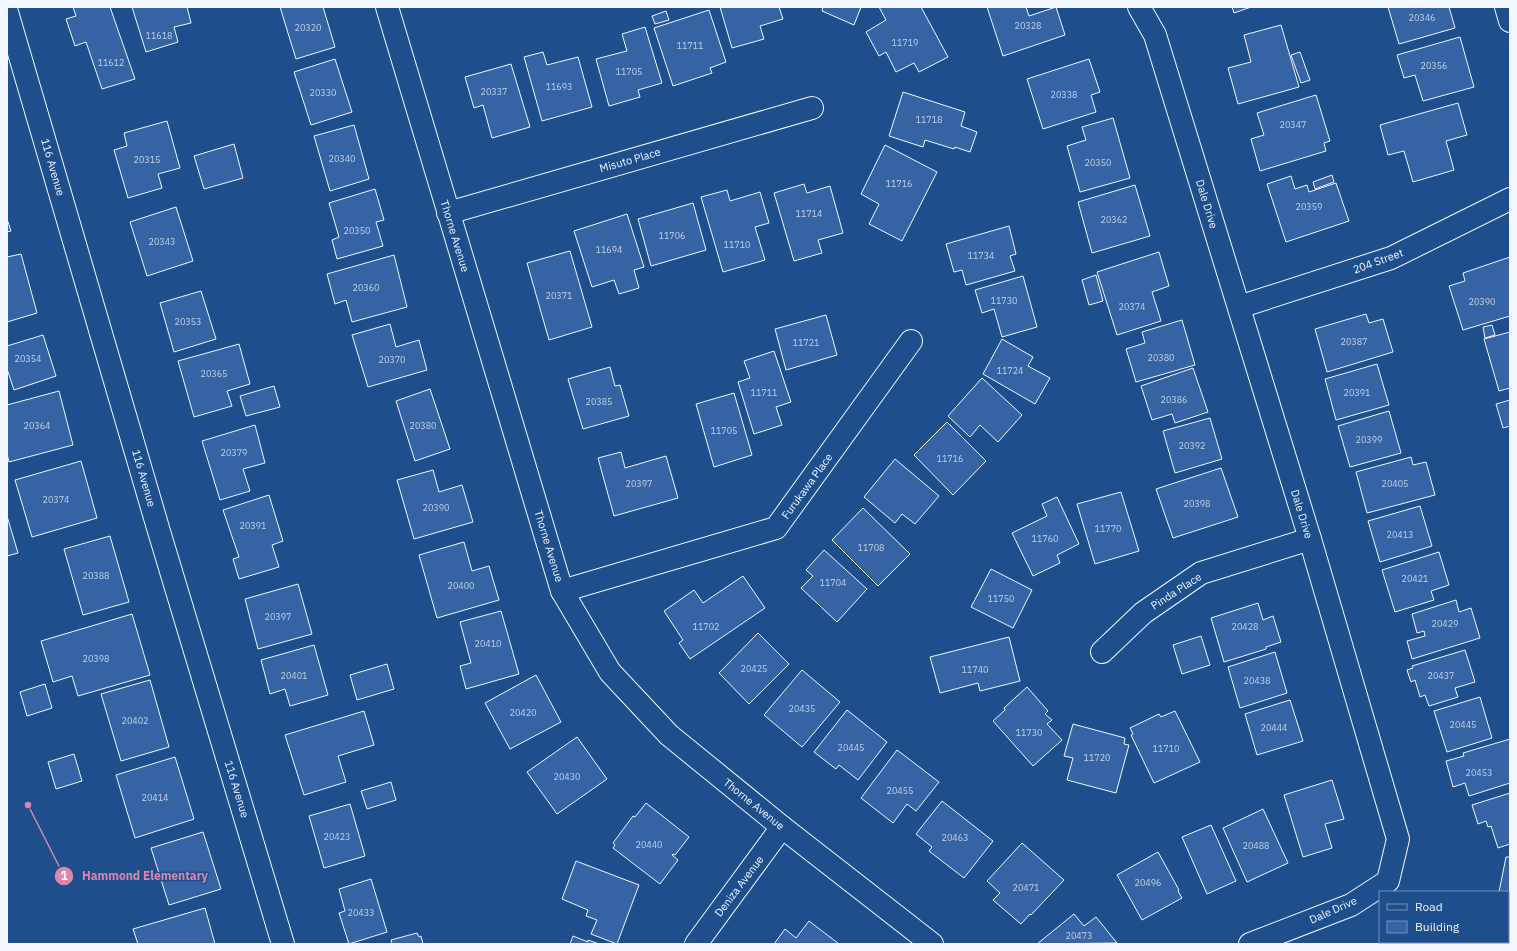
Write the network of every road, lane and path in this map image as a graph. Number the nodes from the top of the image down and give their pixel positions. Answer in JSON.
{"nodes":[{"id":1,"x":387,"y":7,"type":"edge"},
{"id":2,"x":1139,"y":7,"type":"edge"},
{"id":3,"x":1506,"y":7,"type":"edge"},
{"id":4,"x":7,"y":12,"type":"edge"},
{"id":5,"x":1510,"y":21,"type":"edge"},
{"id":6,"x":812,"y":108,"type":"dead end"},
{"id":7,"x":1510,"y":199,"type":"edge"},
{"id":8,"x":448,"y":213,"type":"junction"},
{"id":9,"x":1239,"y":307,"type":"junction"},
{"id":10,"x":911,"y":341,"type":"dead end"},
{"id":11,"x":1310,"y":539,"type":"junction"},
{"id":12,"x":562,"y":591,"type":"junction"},
{"id":13,"x":1102,"y":652,"type":"dead end"},
{"id":14,"x":782,"y":827,"type":"junction"},
{"id":15,"x":283,"y":944,"type":"edge"},
{"id":16,"x":696,"y":944,"type":"edge"},
{"id":17,"x":932,"y":944,"type":"edge"},
{"id":18,"x":1250,"y":944,"type":"edge"}],
"edges":[{"from":1,"to":8,"type":"street","name":"Thorne Avenue"},
{"from":2,"to":9,"type":"street","name":"Dale Drive"},
{"from":3,"to":5,"type":"street"},
{"from":4,"to":15,"type":"street","name":"116 Avenue"},
{"from":6,"to":8,"type":"street","name":"Misuto Place"},
{"from":7,"to":9,"type":"street","name":"204 Street"},
{"from":8,"to":12,"type":"street","name":"Thorne Avenue"},
{"from":9,"to":11,"type":"street","name":"Dale Drive"},
{"from":10,"to":12,"type":"street","name":"Furukawa Place"},
{"from":11,"to":13,"type":"street","name":"Pinda Place"},
{"from":11,"to":18,"type":"street","name":"Dale Drive"},
{"from":12,"to":14,"type":"street","name":"Thorne Avenue"},
{"from":14,"to":16,"type":"street","name":"Deniza Avenue"},
{"from":14,"to":17,"type":"street","name":"Thorne Avenue"}]}
